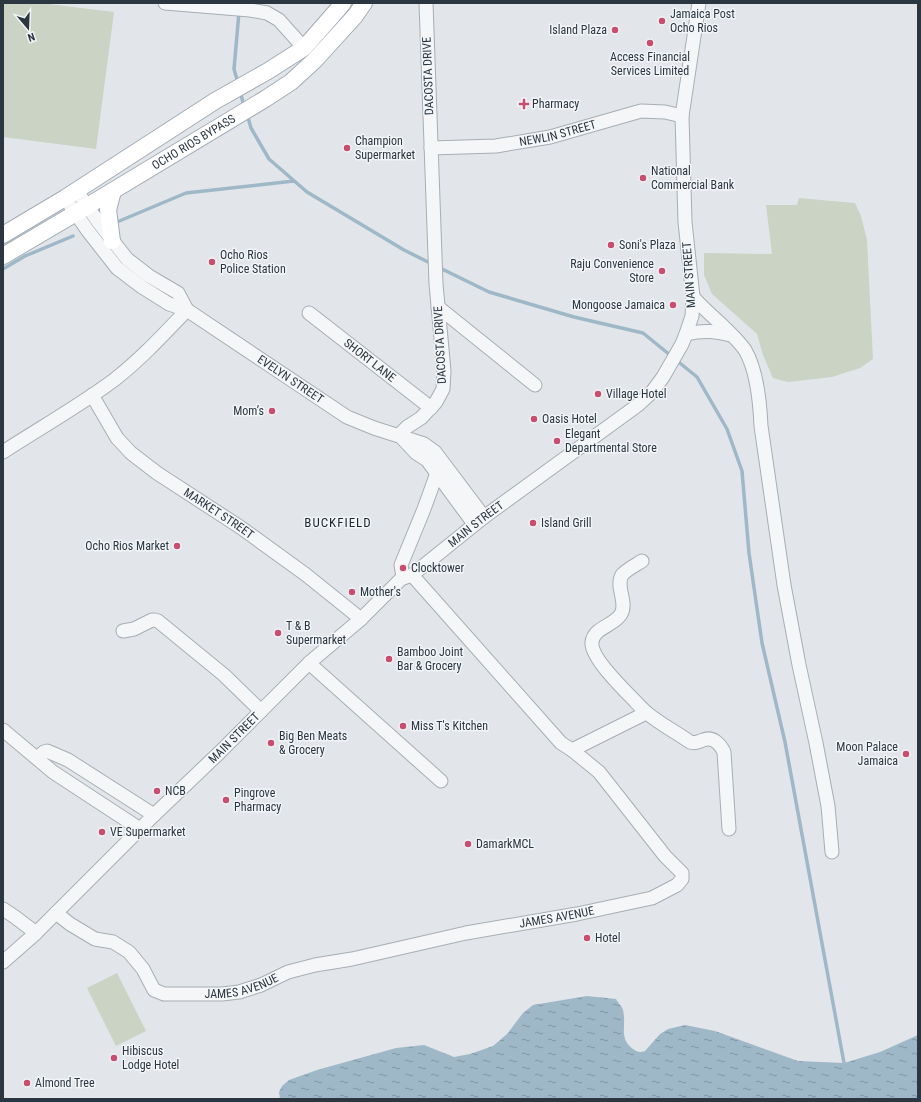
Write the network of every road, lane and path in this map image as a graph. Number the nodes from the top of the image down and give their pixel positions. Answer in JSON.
{"nodes":[{"id":1,"x":165,"y":3,"type":"edge"},
{"id":2,"x":343,"y":3,"type":"edge"},
{"id":3,"x":364,"y":3,"type":"edge"},
{"id":4,"x":426,"y":3,"type":"edge"},
{"id":5,"x":698,"y":3,"type":"edge"},
{"id":6,"x":178,"y":4,"type":"edge"},
{"id":7,"x":247,"y":7,"type":"edge"},
{"id":8,"x":304,"y":48,"type":"junction"},
{"id":9,"x":682,"y":116,"type":"junction"},
{"id":10,"x":431,"y":148,"type":"junction"},
{"id":11,"x":113,"y":191,"type":"junction"},
{"id":12,"x":71,"y":194,"type":"junction"},
{"id":13,"x":82,"y":210,"type":"junction"},
{"id":14,"x":3,"y":235,"type":"edge"},
{"id":15,"x":112,"y":241,"type":"junction"},
{"id":16,"x":3,"y":256,"type":"edge"},
{"id":17,"x":693,"y":297,"type":"junction"},
{"id":18,"x":438,"y":307,"type":"junction"},
{"id":19,"x":188,"y":310,"type":"junction"},
{"id":20,"x":308,"y":313,"type":"dead end"},
{"id":21,"x":732,"y":335,"type":"junction"},
{"id":22,"x":684,"y":339,"type":"junction"},
{"id":23,"x":535,"y":385,"type":"dead end"},
{"id":24,"x":92,"y":395,"type":"junction"},
{"id":25,"x":431,"y":408,"type":"junction"},
{"id":26,"x":399,"y":435,"type":"junction"},
{"id":27,"x":3,"y":452,"type":"edge"},
{"id":28,"x":437,"y":473,"type":"junction"},
{"id":29,"x":479,"y":521,"type":"junction"},
{"id":30,"x":642,"y":561,"type":"dead end"},
{"id":31,"x":407,"y":576,"type":"junction"},
{"id":32,"x":361,"y":619,"type":"junction"},
{"id":33,"x":123,"y":631,"type":"dead end"},
{"id":34,"x":308,"y":664,"type":"junction"},
{"id":35,"x":261,"y":711,"type":"junction"},
{"id":36,"x":646,"y":713,"type":"junction"},
{"id":37,"x":3,"y":730,"type":"edge"},
{"id":38,"x":572,"y":750,"type":"junction"},
{"id":39,"x":38,"y":758,"type":"junction"},
{"id":40,"x":441,"y":781,"type":"dead end"},
{"id":41,"x":154,"y":815,"type":"junction"},
{"id":42,"x":140,"y":829,"type":"junction"},
{"id":43,"x":729,"y":829,"type":"dead end"},
{"id":44,"x":832,"y":852,"type":"dead end"},
{"id":45,"x":3,"y":909,"type":"edge"},
{"id":46,"x":56,"y":913,"type":"junction"},
{"id":47,"x":36,"y":933,"type":"junction"},
{"id":48,"x":3,"y":962,"type":"edge"}],
"edges":[{"from":1,"to":6,"type":"street"},
{"from":2,"to":8,"type":"main road","name":"OCHO RIOS BYPASS"},
{"from":3,"to":11,"type":"main road","name":"OCHO RIOS BYPASS"},
{"from":4,"to":10,"type":"street","name":"DACOSTA DRIVE"},
{"from":5,"to":9,"type":"street","name":"MAIN STREET"},
{"from":6,"to":7,"type":"street"},
{"from":7,"to":8,"type":"street"},
{"from":8,"to":12,"type":"main road","name":"OCHO RIOS BYPASS"},
{"from":9,"to":10,"type":"street","name":"NEWLIN STREET"},
{"from":9,"to":17,"type":"street","name":"MAIN STREET"},
{"from":10,"to":18,"type":"street","name":"DACOSTA DRIVE"},
{"from":11,"to":13,"type":"main road","name":"OCHO RIOS BYPASS"},
{"from":11,"to":15,"type":"main road"},
{"from":12,"to":13,"type":"street","name":"EVELYN STREET"},
{"from":12,"to":14,"type":"main road","name":"OCHO RIOS BYPASS"},
{"from":13,"to":15,"type":"street","name":"EVELYN STREET"},
{"from":13,"to":16,"type":"main road","name":"OCHO RIOS BYPASS"},
{"from":13,"to":19,"type":"street","name":"EVELYN STREET"},
{"from":15,"to":19,"type":"street","name":"EVELYN STREET"},
{"from":17,"to":21,"type":"street"},
{"from":17,"to":22,"type":"street","name":"MAIN STREET"},
{"from":18,"to":23,"type":"street"},
{"from":18,"to":25,"type":"street","name":"DACOSTA DRIVE"},
{"from":19,"to":24,"type":"street"},
{"from":19,"to":26,"type":"street","name":"EVELYN STREET"},
{"from":20,"to":25,"type":"street","name":"SHORT LANE"},
{"from":21,"to":22,"type":"street"},
{"from":21,"to":44,"type":"street"},
{"from":22,"to":29,"type":"street","name":"MAIN STREET"},
{"from":24,"to":27,"type":"street"},
{"from":24,"to":32,"type":"street","name":"MARKET STREET"},
{"from":25,"to":26,"type":"street","name":"DACOSTA DRIVE"},
{"from":26,"to":28,"type":"street"},
{"from":26,"to":29,"type":"street","name":"EVELYN STREET"},
{"from":28,"to":29,"type":"street"},
{"from":28,"to":31,"type":"street"},
{"from":29,"to":31,"type":"street","name":"MAIN STREET"},
{"from":30,"to":36,"type":"street"},
{"from":31,"to":32,"type":"street","name":"MAIN STREET"},
{"from":31,"to":38,"type":"street","name":"JAMES AVENUE"},
{"from":32,"to":34,"type":"street","name":"MAIN STREET"},
{"from":33,"to":35,"type":"street"},
{"from":34,"to":35,"type":"street","name":"MAIN STREET"},
{"from":34,"to":40,"type":"street"},
{"from":35,"to":41,"type":"street","name":"MAIN STREET"},
{"from":36,"to":38,"type":"street"},
{"from":36,"to":43,"type":"street"},
{"from":37,"to":39,"type":"street"},
{"from":38,"to":46,"type":"street","name":"JAMES AVENUE"},
{"from":39,"to":41,"type":"street"},
{"from":39,"to":42,"type":"street"},
{"from":41,"to":42,"type":"street","name":"MAIN STREET"},
{"from":42,"to":46,"type":"street","name":"MAIN STREET"},
{"from":45,"to":47,"type":"street"},
{"from":46,"to":47,"type":"street","name":"MAIN STREET"},
{"from":47,"to":48,"type":"street","name":"MAIN STREET"}]}
